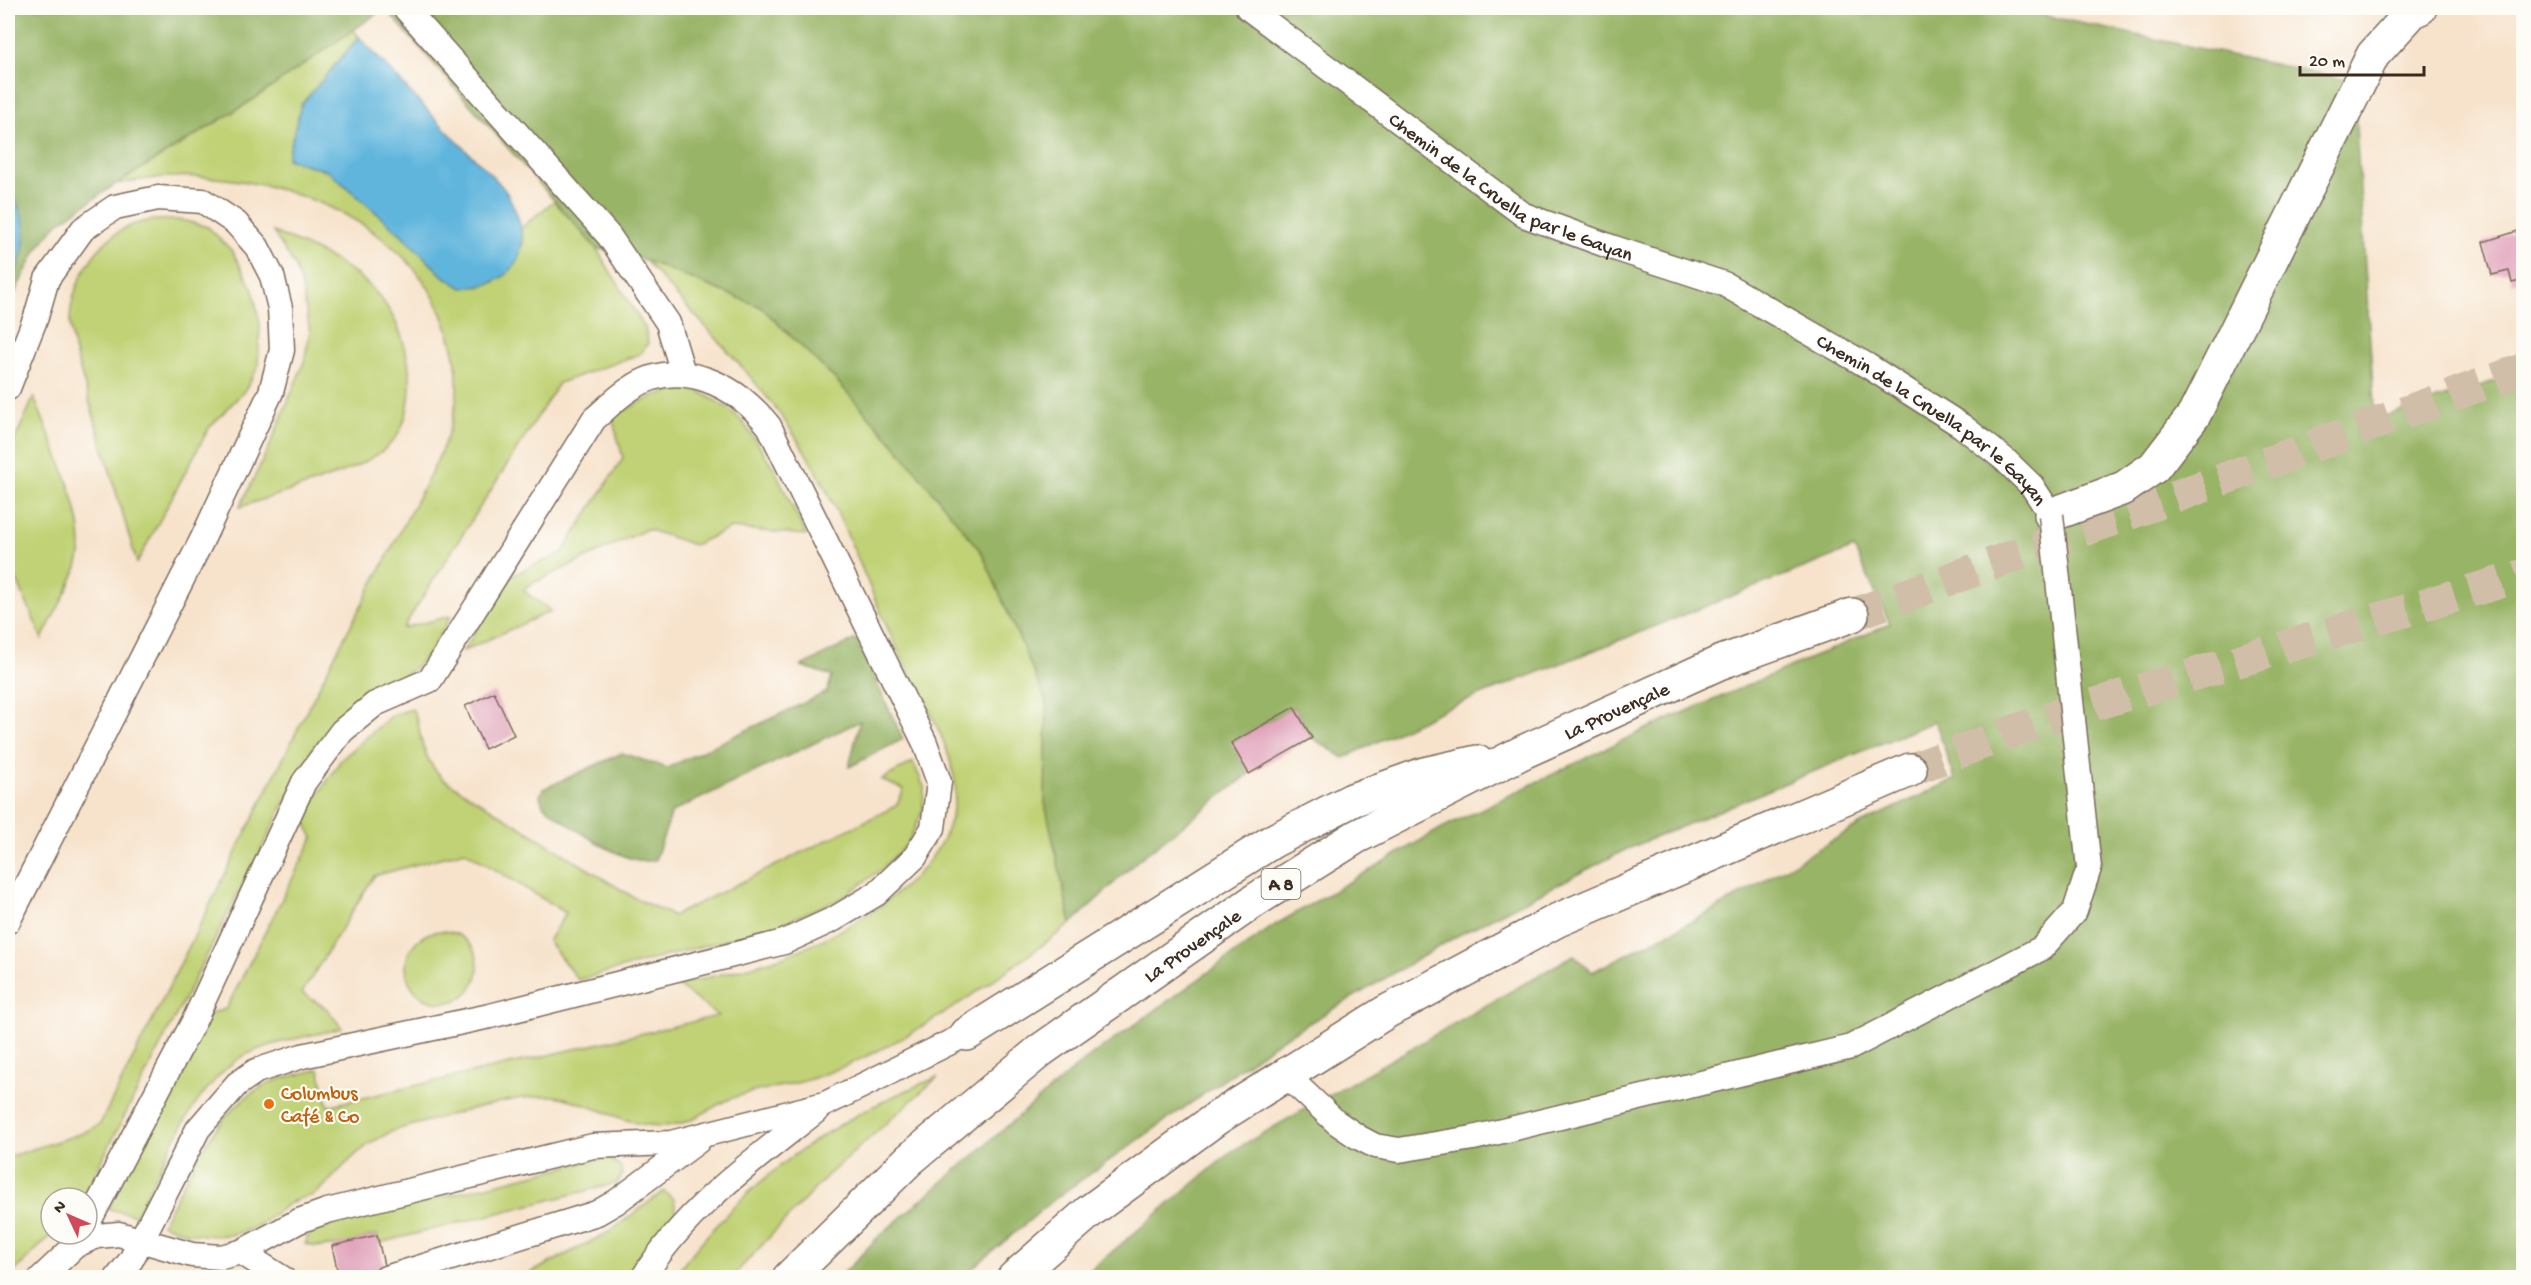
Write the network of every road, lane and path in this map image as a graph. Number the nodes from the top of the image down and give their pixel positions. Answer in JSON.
{"nodes":[{"id":1,"x":405,"y":8,"type":"edge"},
{"id":2,"x":1248,"y":8,"type":"edge"},
{"id":3,"x":2420,"y":8,"type":"edge"},
{"id":4,"x":683,"y":373,"type":"junction"},
{"id":5,"x":8,"y":388,"type":"edge"},
{"id":6,"x":2051,"y":515,"type":"junction"},
{"id":7,"x":1852,"y":615,"type":"tunnel mouth"},
{"id":8,"x":1523,"y":752,"type":"junction"},
{"id":9,"x":1910,"y":770,"type":"tunnel mouth"},
{"id":10,"x":8,"y":921,"type":"edge"},
{"id":11,"x":967,"y":1034,"type":"joint"},
{"id":12,"x":1286,"y":1075,"type":"junction"},
{"id":13,"x":825,"y":1104,"type":"junction"},
{"id":14,"x":705,"y":1136,"type":"junction"},
{"id":15,"x":99,"y":1203,"type":"edge"},
{"id":16,"x":99,"y":1234,"type":"edge"},
{"id":17,"x":142,"y":1239,"type":"junction"},
{"id":18,"x":72,"y":1246,"type":"edge"},
{"id":19,"x":241,"y":1252,"type":"junction"},
{"id":20,"x":41,"y":1278,"type":"edge"},
{"id":21,"x":117,"y":1278,"type":"edge"},
{"id":22,"x":282,"y":1278,"type":"edge"},
{"id":23,"x":386,"y":1278,"type":"edge"},
{"id":24,"x":643,"y":1278,"type":"edge"},
{"id":25,"x":789,"y":1278,"type":"edge"},
{"id":26,"x":1014,"y":1278,"type":"edge"}],
"edges":[{"from":1,"to":4,"type":"lane"},
{"from":2,"to":6,"type":"lane","name":"Chemin de la Cruella par le Gayan"},
{"from":3,"to":6,"type":"main road","name":"Chemin de la Cruella par le Gayan"},
{"from":4,"to":15,"type":"lane"},
{"from":4,"to":17,"type":"lane"},
{"from":5,"to":10,"type":"lane"},
{"from":6,"to":12,"type":"lane","bridge":true},
{"from":7,"to":8,"type":"main road","name":"La Provençale","number":"A 8"},
{"from":8,"to":11,"type":"main road"},
{"from":8,"to":25,"type":"main road","name":"La Provençale","number":"A 8"},
{"from":9,"to":12,"type":"main road"},
{"from":11,"to":13,"type":"lane"},
{"from":12,"to":26,"type":"main road"},
{"from":13,"to":14,"type":"lane"},
{"from":13,"to":24,"type":"lane"},
{"from":14,"to":19,"type":"lane"},
{"from":14,"to":23,"type":"lane"},
{"from":16,"to":17,"type":"lane"},
{"from":17,"to":19,"type":"lane"},
{"from":17,"to":21,"type":"lane"},
{"from":18,"to":20,"type":"lane"},
{"from":19,"to":22,"type":"lane"}]}
